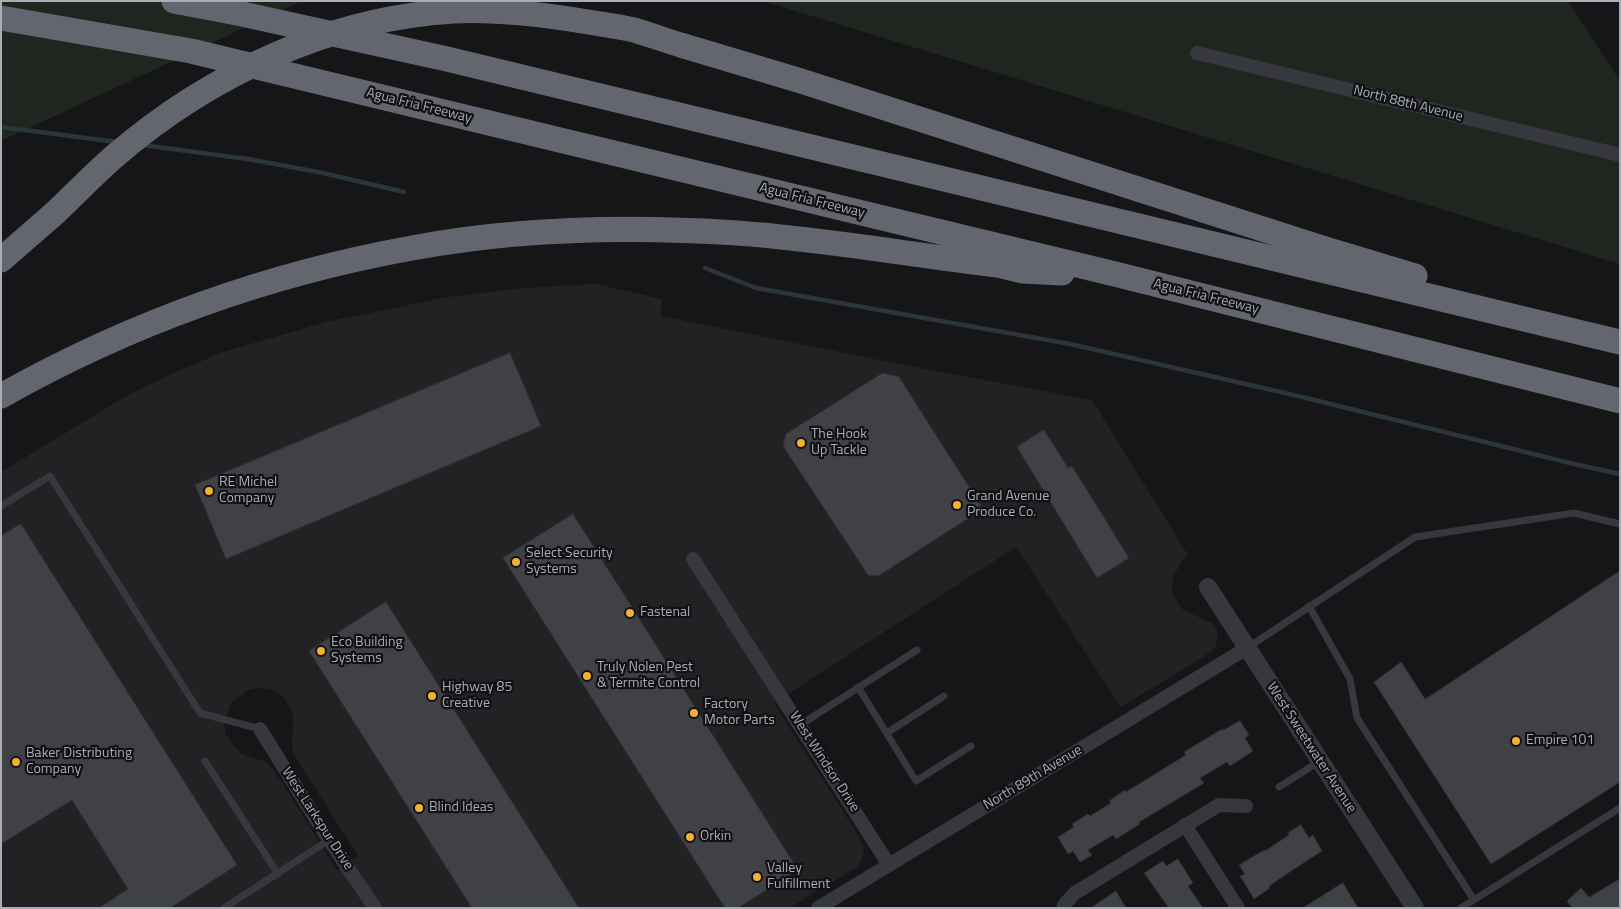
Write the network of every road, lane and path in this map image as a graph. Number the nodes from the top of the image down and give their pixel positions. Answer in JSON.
{"nodes":[{"id":1,"x":174,"y":1,"type":"edge"},
{"id":2,"x":1,"y":18,"type":"edge"},
{"id":3,"x":1196,"y":53,"type":"dead end"},
{"id":4,"x":1620,"y":155,"type":"edge"},
{"id":5,"x":1,"y":260,"type":"edge"},
{"id":6,"x":1119,"y":275,"type":"junction"},
{"id":7,"x":1620,"y":330,"type":"edge"},
{"id":8,"x":1620,"y":342,"type":"edge"},
{"id":9,"x":1,"y":396,"type":"edge"},
{"id":10,"x":1620,"y":401,"type":"edge"},
{"id":11,"x":1,"y":506,"type":"edge"},
{"id":12,"x":1620,"y":524,"type":"edge"},
{"id":13,"x":693,"y":558,"type":"dead end"},
{"id":14,"x":1208,"y":588,"type":"dead end"},
{"id":15,"x":1309,"y":606,"type":"junction"},
{"id":16,"x":1247,"y":648,"type":"junction"},
{"id":17,"x":916,"y":650,"type":"dead end"},
{"id":18,"x":858,"y":687,"type":"junction"},
{"id":19,"x":944,"y":696,"type":"dead end"},
{"id":20,"x":800,"y":725,"type":"junction"},
{"id":21,"x":260,"y":729,"type":"joint"},
{"id":22,"x":887,"y":733,"type":"junction"},
{"id":23,"x":971,"y":746,"type":"dead end"},
{"id":24,"x":205,"y":761,"type":"dead end"},
{"id":25,"x":1320,"y":761,"type":"junction"},
{"id":26,"x":1279,"y":787,"type":"dead end"},
{"id":27,"x":1246,"y":806,"type":"dead end"},
{"id":28,"x":1620,"y":808,"type":"edge"},
{"id":29,"x":1185,"y":826,"type":"junction"},
{"id":30,"x":329,"y":840,"type":"junction"},
{"id":31,"x":889,"y":865,"type":"junction"},
{"id":32,"x":278,"y":874,"type":"junction"},
{"id":33,"x":1474,"y":900,"type":"junction"},
{"id":34,"x":1064,"y":906,"type":"edge"},
{"id":35,"x":224,"y":908,"type":"edge"},
{"id":36,"x":375,"y":908,"type":"edge"},
{"id":37,"x":818,"y":908,"type":"edge"},
{"id":38,"x":1238,"y":908,"type":"edge"},
{"id":39,"x":1415,"y":908,"type":"edge"},
{"id":40,"x":1461,"y":908,"type":"edge"}],
"edges":[{"from":1,"to":8,"type":"highway"},
{"from":2,"to":6,"type":"highway","name":"Agua Fria Freeway"},
{"from":3,"to":4,"type":"street","name":"North 88th Avenue"},
{"from":5,"to":7,"type":"highway","bridge":true},
{"from":6,"to":9,"type":"highway"},
{"from":6,"to":10,"type":"highway","name":"Agua Fria Freeway"},
{"from":11,"to":21,"type":"lane"},
{"from":12,"to":15,"type":"lane"},
{"from":13,"to":20,"type":"street","name":"West Windsor Drive"},
{"from":14,"to":16,"type":"street","name":"West Sweetwater Avenue"},
{"from":15,"to":16,"type":"lane"},
{"from":15,"to":33,"type":"lane"},
{"from":16,"to":25,"type":"street","name":"West Sweetwater Avenue"},
{"from":16,"to":31,"type":"street","name":"North 89th Avenue"},
{"from":17,"to":18,"type":"lane"},
{"from":18,"to":20,"type":"lane"},
{"from":18,"to":22,"type":"lane"},
{"from":19,"to":22,"type":"lane"},
{"from":20,"to":31,"type":"street","name":"West Windsor Drive"},
{"from":21,"to":30,"type":"street","name":"West Larkspur Drive"},
{"from":22,"to":23,"type":"lane"},
{"from":24,"to":32,"type":"lane"},
{"from":25,"to":26,"type":"lane"},
{"from":25,"to":39,"type":"street","name":"West Sweetwater Avenue"},
{"from":27,"to":29,"type":"street"},
{"from":28,"to":33,"type":"lane"},
{"from":29,"to":34,"type":"street"},
{"from":29,"to":38,"type":"street"},
{"from":30,"to":32,"type":"lane"},
{"from":30,"to":36,"type":"street","name":"West Larkspur Drive"},
{"from":31,"to":37,"type":"street","name":"North 89th Avenue"},
{"from":32,"to":35,"type":"lane"},
{"from":33,"to":40,"type":"lane"}]}
